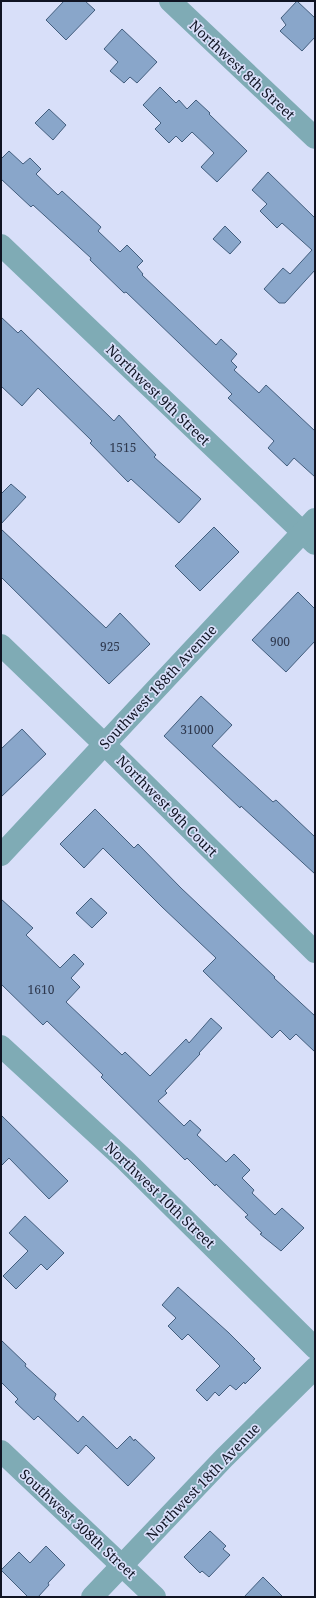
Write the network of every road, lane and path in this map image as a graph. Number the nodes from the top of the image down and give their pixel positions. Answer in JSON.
{"nodes":[{"id":1,"x":170,"y":1,"type":"edge"},
{"id":2,"x":315,"y":138,"type":"edge"},
{"id":3,"x":1,"y":245,"type":"edge"},
{"id":4,"x":311,"y":532,"type":"edge"},
{"id":5,"x":1,"y":645,"type":"edge"},
{"id":6,"x":105,"y":745,"type":"junction"},
{"id":7,"x":1,"y":855,"type":"edge"},
{"id":8,"x":315,"y":952,"type":"edge"},
{"id":9,"x":1,"y":1046,"type":"edge"},
{"id":10,"x":315,"y":1348,"type":"edge"},
{"id":11,"x":315,"y":1368,"type":"edge"},
{"id":12,"x":1,"y":1451,"type":"edge"},
{"id":13,"x":123,"y":1566,"type":"junction"},
{"id":14,"x":92,"y":1597,"type":"edge"},
{"id":15,"x":156,"y":1597,"type":"edge"}],
"edges":[{"from":1,"to":2,"type":"street","name":"Northwest 8th Street"},
{"from":3,"to":4,"type":"street","name":"Northwest 9th Street"},
{"from":4,"to":6,"type":"street","name":"Southwest 188th Avenue"},
{"from":5,"to":6,"type":"street","name":"Northwest 9th Court"},
{"from":6,"to":7,"type":"street","name":"Southwest 188th Avenue"},
{"from":6,"to":8,"type":"street","name":"Northwest 9th Court"},
{"from":9,"to":10,"type":"street","name":"Northwest 10th Street"},
{"from":11,"to":13,"type":"street","name":"Northwest 18th Avenue"},
{"from":12,"to":13,"type":"street","name":"Southwest 308th Street"},
{"from":13,"to":14,"type":"street","name":"Northwest 18th Avenue"},
{"from":13,"to":15,"type":"street","name":"Southwest 308th Street"}]}
